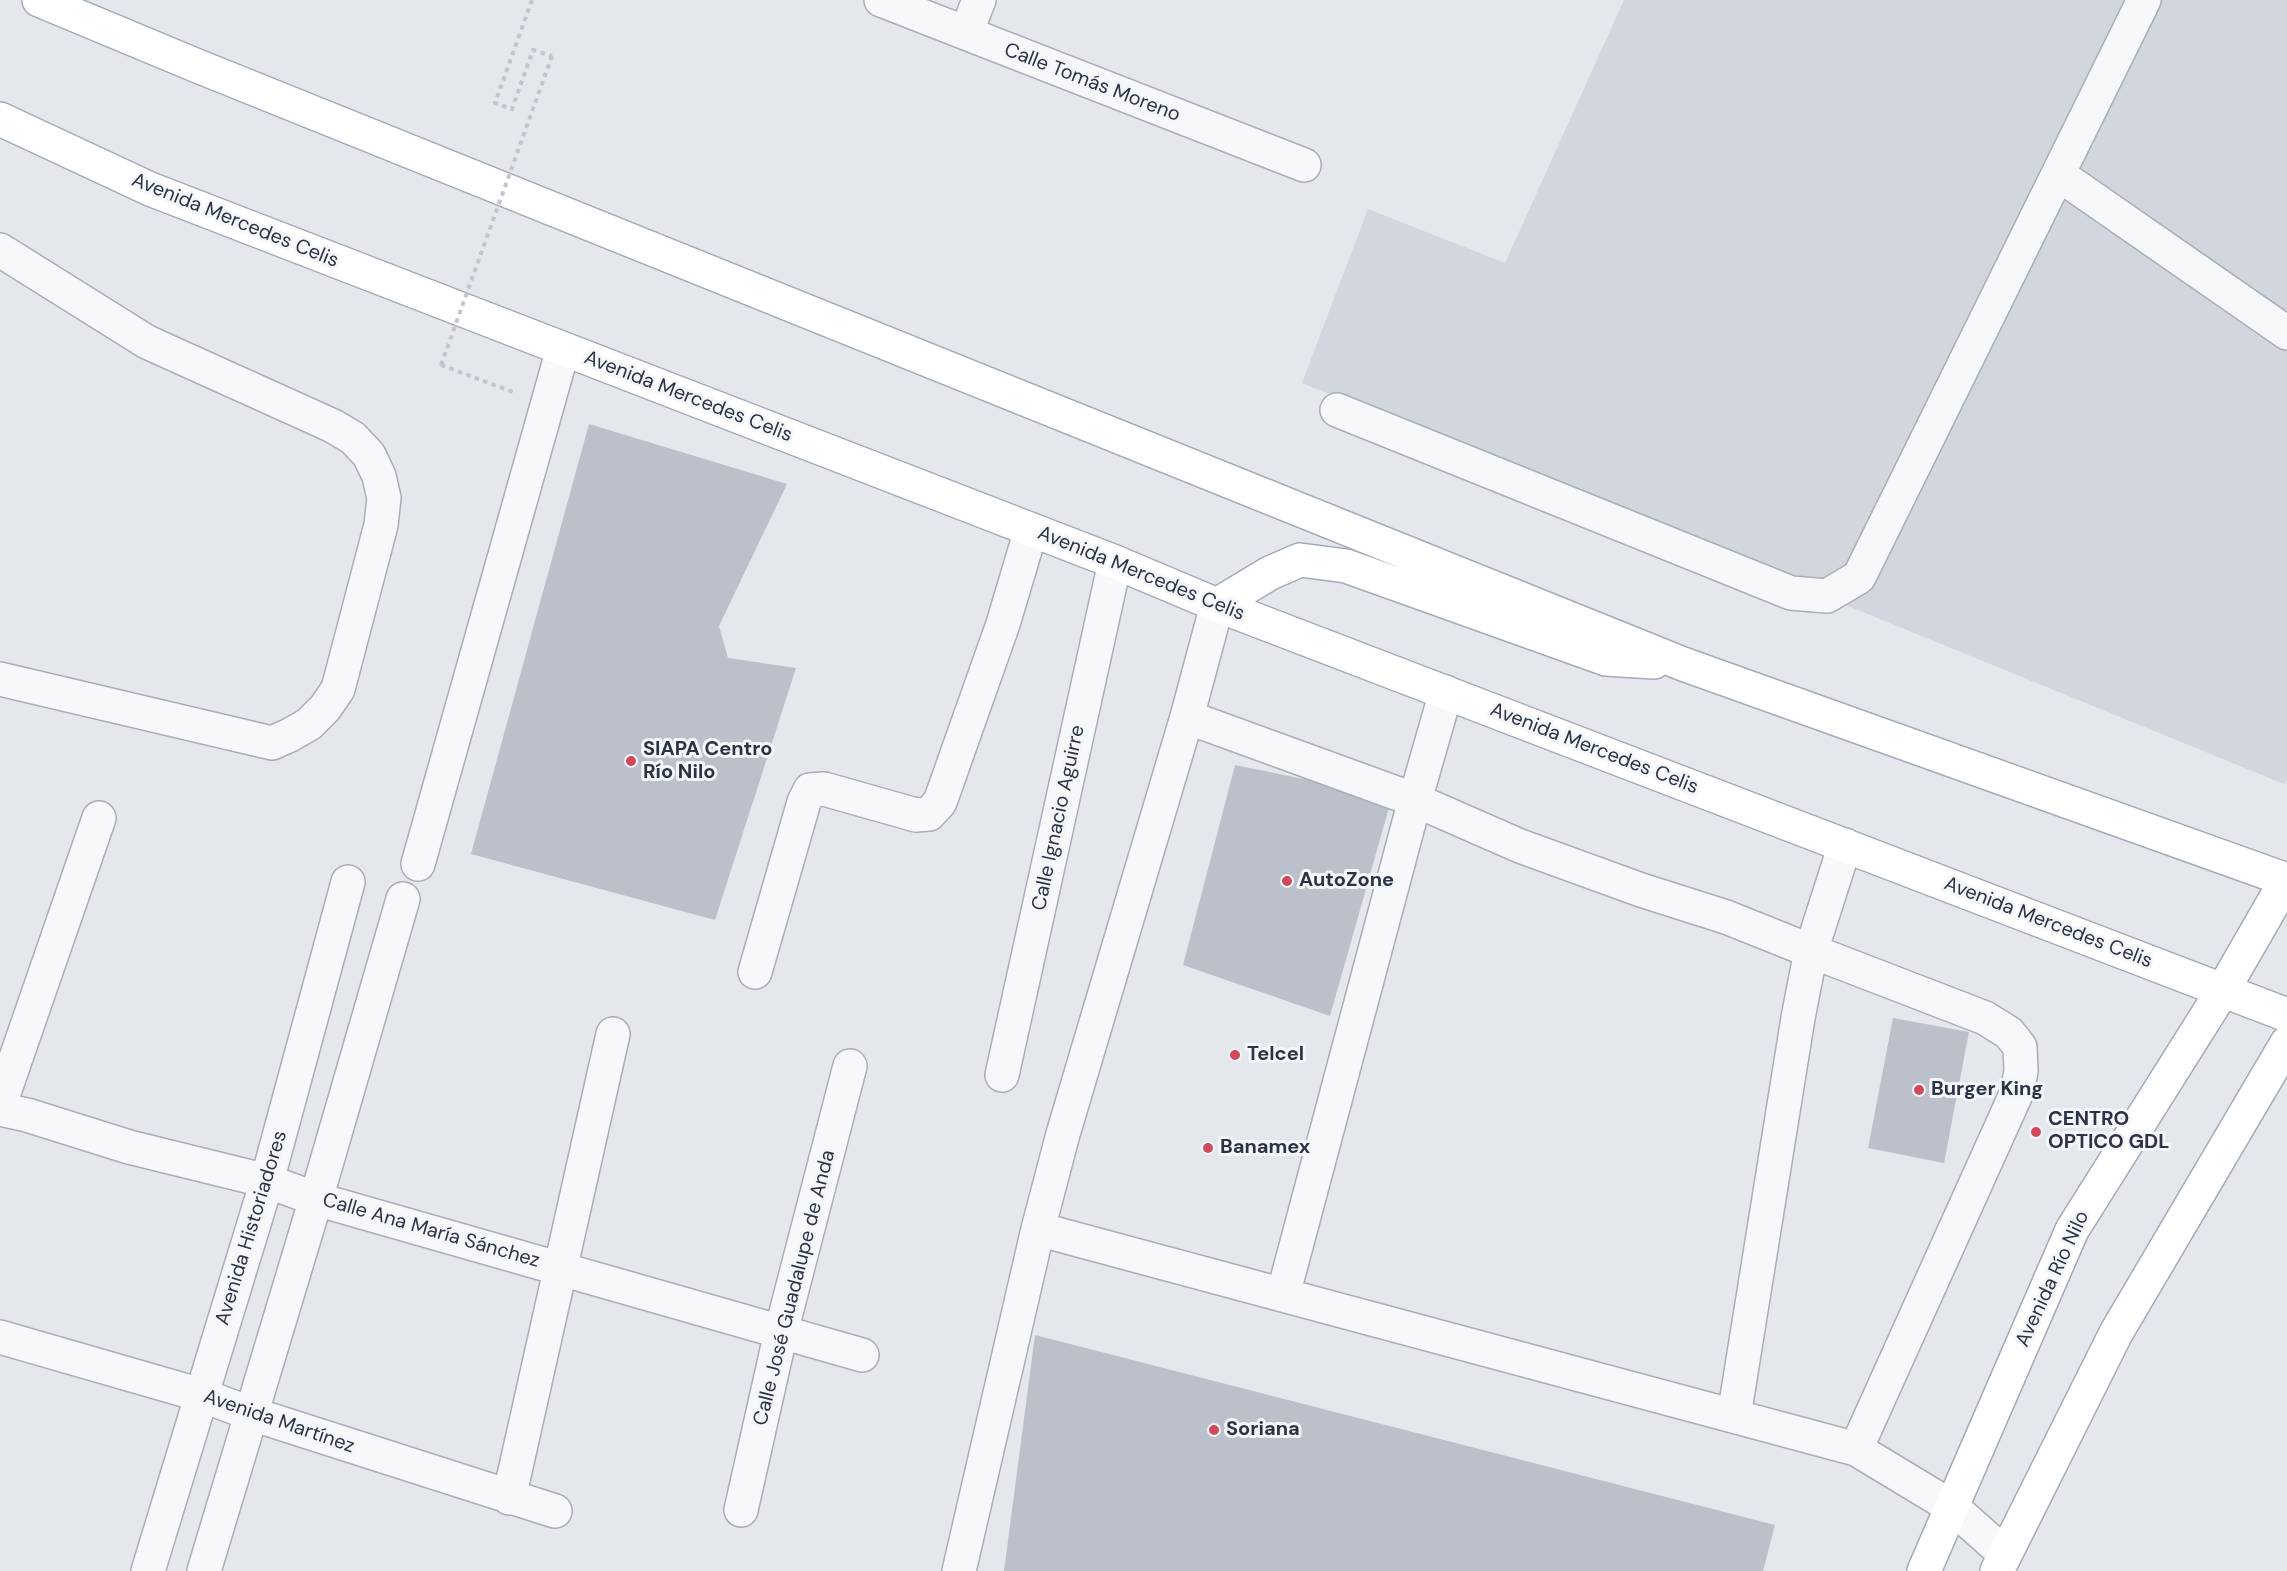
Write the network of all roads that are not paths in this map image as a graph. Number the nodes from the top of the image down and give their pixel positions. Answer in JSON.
{"nodes":[{"id":1,"x":39,"y":0,"type":"edge"},
{"id":2,"x":881,"y":0,"type":"edge"},
{"id":3,"x":979,"y":0,"type":"edge"},
{"id":4,"x":2144,"y":0,"type":"edge"},
{"id":5,"x":966,"y":33,"type":"junction"},
{"id":6,"x":0,"y":119,"type":"edge"},
{"id":7,"x":1304,"y":165,"type":"dead end"},
{"id":8,"x":2058,"y":174,"type":"junction"},
{"id":9,"x":0,"y":250,"type":"edge"},
{"id":10,"x":2287,"y":333,"type":"edge"},
{"id":11,"x":563,"y":349,"type":"junction"},
{"id":12,"x":1337,"y":410,"type":"dead end"},
{"id":13,"x":1031,"y":530,"type":"junction"},
{"id":14,"x":1115,"y":562,"type":"junction"},
{"id":15,"x":1217,"y":605,"type":"junction"},
{"id":16,"x":1683,"y":664,"type":"junction"},
{"id":17,"x":0,"y":679,"type":"edge"},
{"id":18,"x":1446,"y":692,"type":"junction"},
{"id":19,"x":1187,"y":717,"type":"junction"},
{"id":20,"x":1415,"y":800,"type":"junction"},
{"id":21,"x":99,"y":818,"type":"dead end"},
{"id":22,"x":1845,"y":844,"type":"junction"},
{"id":23,"x":418,"y":864,"type":"dead end"},
{"id":24,"x":2287,"y":879,"type":"edge"},
{"id":25,"x":348,"y":882,"type":"dead end"},
{"id":26,"x":403,"y":899,"type":"dead end"},
{"id":27,"x":1811,"y":951,"type":"junction"},
{"id":28,"x":755,"y":972,"type":"dead end"},
{"id":29,"x":2223,"y":990,"type":"junction"},
{"id":30,"x":2287,"y":1015,"type":"edge"},
{"id":31,"x":613,"y":1034,"type":"dead end"},
{"id":32,"x":2287,"y":1043,"type":"edge"},
{"id":33,"x":850,"y":1066,"type":"dead end"},
{"id":34,"x":1002,"y":1075,"type":"dead end"},
{"id":35,"x":0,"y":1106,"type":"edge"},
{"id":36,"x":267,"y":1181,"type":"junction"},
{"id":37,"x":316,"y":1199,"type":"junction"},
{"id":38,"x":1038,"y":1228,"type":"junction"},
{"id":39,"x":561,"y":1268,"type":"junction"},
{"id":40,"x":1283,"y":1295,"type":"junction"},
{"id":41,"x":781,"y":1332,"type":"junction"},
{"id":42,"x":0,"y":1337,"type":"edge"},
{"id":43,"x":862,"y":1355,"type":"dead end"},
{"id":44,"x":201,"y":1395,"type":"junction"},
{"id":45,"x":252,"y":1414,"type":"junction"},
{"id":46,"x":1734,"y":1416,"type":"junction"},
{"id":47,"x":1856,"y":1449,"type":"junction"},
{"id":48,"x":509,"y":1498,"type":"junction"},
{"id":49,"x":1952,"y":1507,"type":"junction"},
{"id":50,"x":741,"y":1510,"type":"dead end"},
{"id":51,"x":555,"y":1511,"type":"dead end"},
{"id":52,"x":2001,"y":1562,"type":"edge"},
{"id":53,"x":148,"y":1571,"type":"edge"},
{"id":54,"x":204,"y":1571,"type":"edge"},
{"id":55,"x":959,"y":1571,"type":"edge"},
{"id":56,"x":1924,"y":1571,"type":"edge"}],
"edges":[{"from":1,"to":16,"type":"main road"},
{"from":2,"to":5,"type":"street","name":"Calle Tomás Moreno"},
{"from":3,"to":5,"type":"street"},
{"from":4,"to":8,"type":"street"},
{"from":5,"to":7,"type":"street","name":"Calle Tomás Moreno"},
{"from":6,"to":11,"type":"main road","name":"Avenida Mercedes Celis"},
{"from":8,"to":10,"type":"street"},
{"from":8,"to":12,"type":"street"},
{"from":9,"to":17,"type":"street"},
{"from":11,"to":13,"type":"main road","name":"Avenida Mercedes Celis"},
{"from":11,"to":23,"type":"street"},
{"from":13,"to":14,"type":"main road","name":"Avenida Mercedes Celis"},
{"from":13,"to":28,"type":"street"},
{"from":14,"to":15,"type":"main road","name":"Avenida Mercedes Celis"},
{"from":14,"to":34,"type":"street","name":"Calle Ignacio Aguirre"},
{"from":15,"to":16,"type":"main road"},
{"from":15,"to":18,"type":"main road","name":"Avenida Mercedes Celis"},
{"from":15,"to":19,"type":"street"},
{"from":16,"to":24,"type":"main road"},
{"from":18,"to":20,"type":"street"},
{"from":18,"to":22,"type":"main road","name":"Avenida Mercedes Celis"},
{"from":19,"to":20,"type":"street"},
{"from":19,"to":38,"type":"street"},
{"from":20,"to":27,"type":"street"},
{"from":20,"to":40,"type":"street"},
{"from":21,"to":35,"type":"street","name":"Calle Ana María Sánchez"},
{"from":22,"to":27,"type":"street"},
{"from":22,"to":29,"type":"main road","name":"Avenida Mercedes Celis"},
{"from":24,"to":29,"type":"main road","name":"Avenida Río Nilo"},
{"from":25,"to":36,"type":"street","name":"Avenida Historiadores"},
{"from":26,"to":37,"type":"street"},
{"from":27,"to":46,"type":"street"},
{"from":27,"to":47,"type":"street"},
{"from":29,"to":30,"type":"main road","name":"Avenida Mercedes Celis"},
{"from":29,"to":49,"type":"main road","name":"Avenida Río Nilo"},
{"from":31,"to":39,"type":"street"},
{"from":32,"to":52,"type":"main road"},
{"from":33,"to":41,"type":"street","name":"Calle José Guadalupe de Anda"},
{"from":35,"to":36,"type":"street","name":"Calle Ana María Sánchez"},
{"from":36,"to":37,"type":"street","name":"Calle Ana María Sánchez"},
{"from":36,"to":44,"type":"street","name":"Avenida Historiadores"},
{"from":37,"to":39,"type":"street","name":"Calle Ana María Sánchez"},
{"from":37,"to":45,"type":"street"},
{"from":38,"to":40,"type":"street"},
{"from":38,"to":55,"type":"street"},
{"from":39,"to":41,"type":"street","name":"Calle Ana María Sánchez"},
{"from":39,"to":48,"type":"street"},
{"from":40,"to":46,"type":"street"},
{"from":41,"to":43,"type":"street","name":"Calle Ana María Sánchez"},
{"from":41,"to":50,"type":"street","name":"Calle José Guadalupe de Anda"},
{"from":42,"to":44,"type":"street","name":"Avenida Martínez"},
{"from":44,"to":45,"type":"street","name":"Avenida Martínez"},
{"from":44,"to":53,"type":"street","name":"Avenida Historiadores"},
{"from":45,"to":48,"type":"street","name":"Avenida Martínez"},
{"from":45,"to":54,"type":"street"},
{"from":46,"to":47,"type":"street"},
{"from":47,"to":49,"type":"street"},
{"from":48,"to":51,"type":"street","name":"Avenida Martínez"},
{"from":49,"to":52,"type":"street"},
{"from":49,"to":56,"type":"main road","name":"Avenida Río Nilo"}]}
